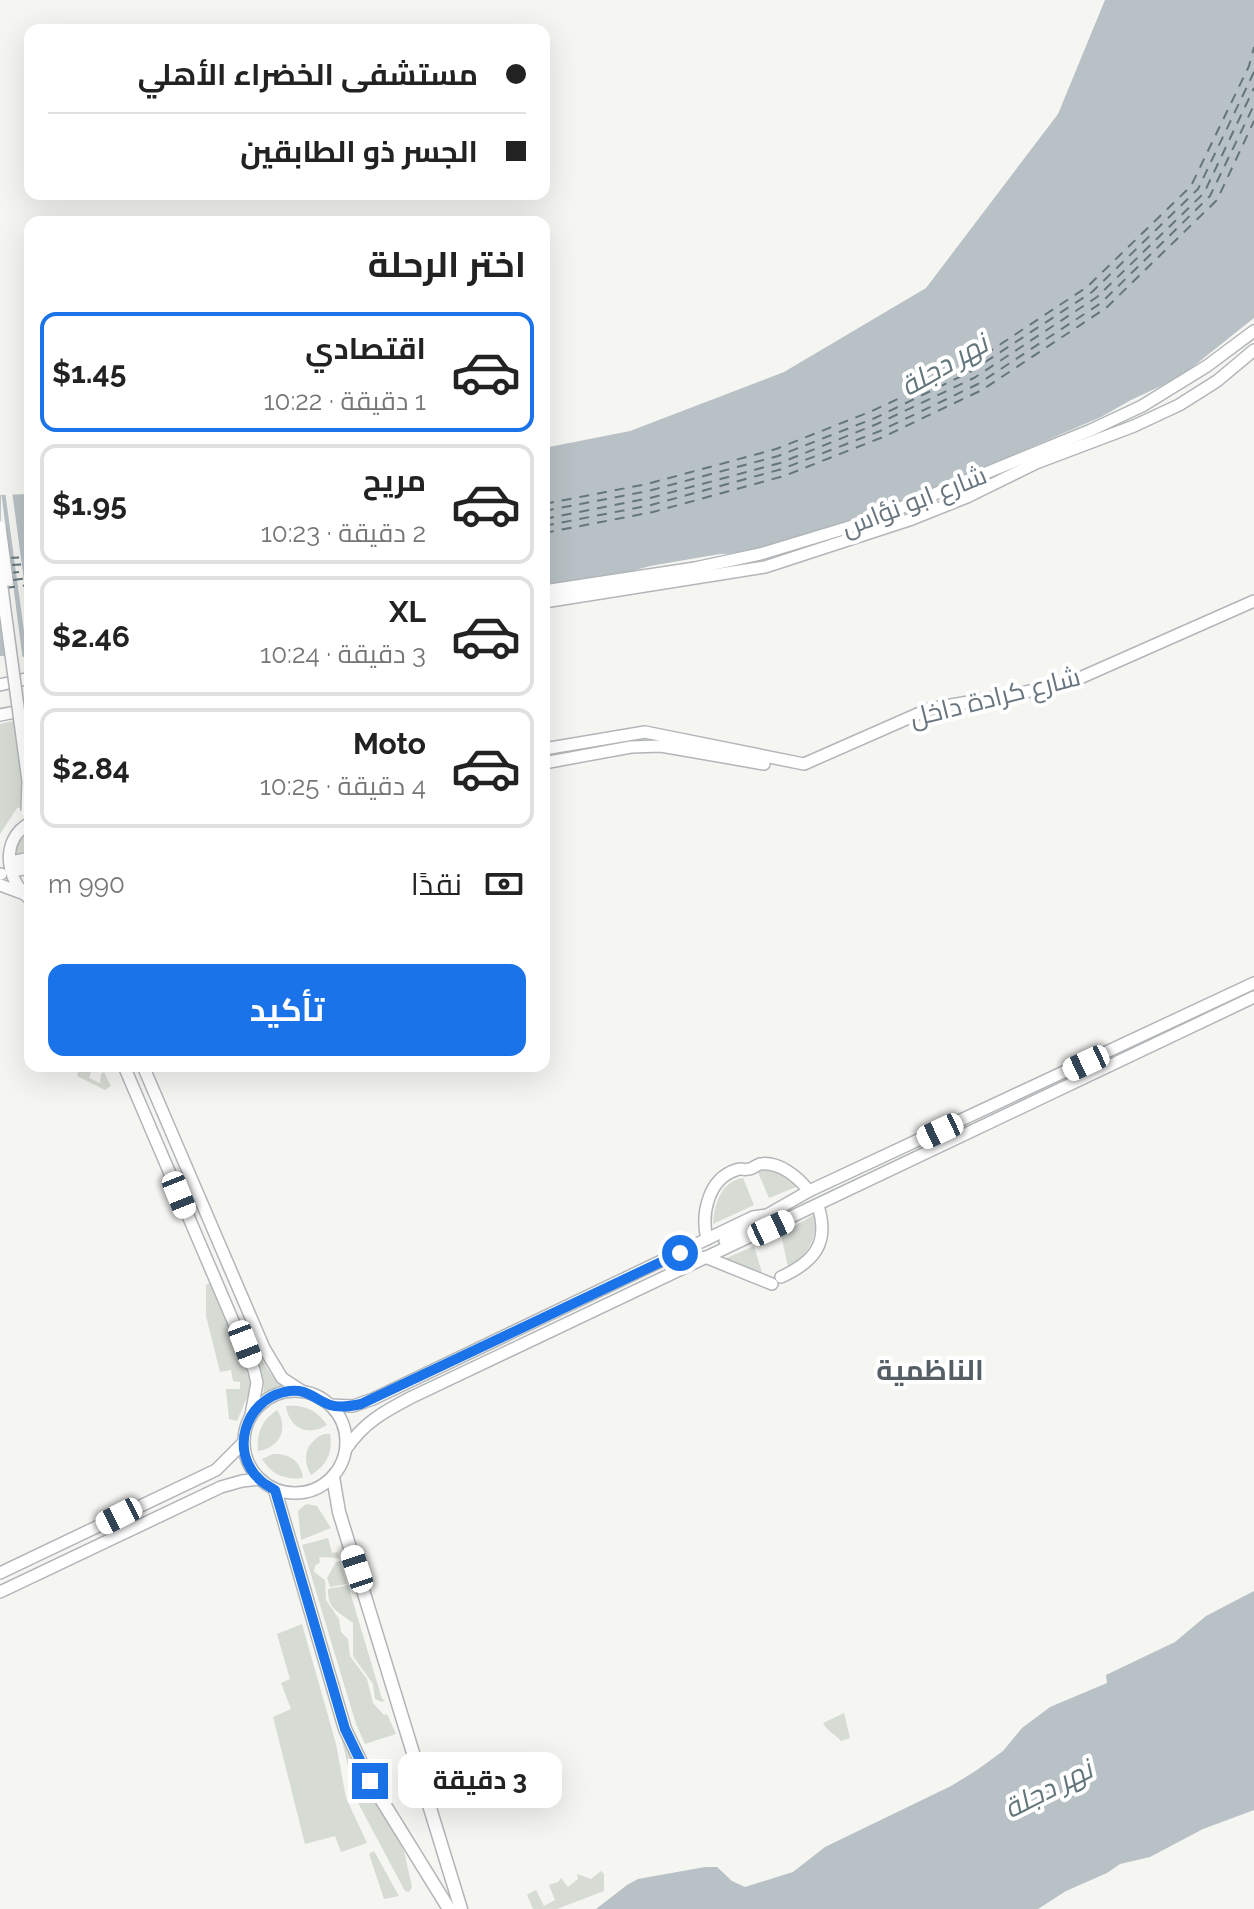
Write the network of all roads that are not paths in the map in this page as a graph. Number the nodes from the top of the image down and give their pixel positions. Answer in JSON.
{"nodes":[{"id":1,"x":1254,"y":331,"type":"edge"},
{"id":2,"x":1254,"y":350,"type":"edge"},
{"id":3,"x":0,"y":527,"type":"edge"},
{"id":4,"x":0,"y":573,"type":"edge"},
{"id":5,"x":550,"y":590,"type":"edge"},
{"id":6,"x":550,"y":601,"type":"edge"},
{"id":7,"x":1254,"y":601,"type":"edge"},
{"id":8,"x":1254,"y":608,"type":"edge"},
{"id":9,"x":24,"y":679,"type":"edge"},
{"id":10,"x":0,"y":685,"type":"edge"},
{"id":11,"x":24,"y":706,"type":"edge"},
{"id":12,"x":24,"y":710,"type":"edge"},
{"id":13,"x":0,"y":715,"type":"edge"},
{"id":14,"x":550,"y":748,"type":"edge"},
{"id":15,"x":24,"y":751,"type":"edge"},
{"id":16,"x":550,"y":762,"type":"edge"},
{"id":17,"x":24,"y":824,"type":"edge"},
{"id":18,"x":14,"y":839,"type":"junction"},
{"id":19,"x":0,"y":852,"type":"edge"},
{"id":20,"x":0,"y":878,"type":"edge"},
{"id":21,"x":24,"y":893,"type":"edge"},
{"id":22,"x":24,"y":895,"type":"edge"},
{"id":23,"x":1254,"y":983,"type":"edge"},
{"id":24,"x":1254,"y":997,"type":"edge"},
{"id":25,"x":127,"y":1072,"type":"edge"},
{"id":26,"x":146,"y":1072,"type":"edge"},
{"id":27,"x":809,"y":1191,"type":"junction"},
{"id":28,"x":818,"y":1206,"type":"junction"},
{"id":29,"x":749,"y":1229,"type":"junction"},
{"id":30,"x":707,"y":1239,"type":"junction"},
{"id":31,"x":708,"y":1256,"type":"junction"},
{"id":32,"x":302,"y":1391,"type":"junction"},
{"id":33,"x":330,"y":1405,"type":"junction"},
{"id":34,"x":251,"y":1415,"type":"junction"},
{"id":35,"x":243,"y":1443,"type":"junction"},
{"id":36,"x":346,"y":1449,"type":"junction"},
{"id":37,"x":333,"y":1477,"type":"junction"},
{"id":38,"x":259,"y":1479,"type":"junction"},
{"id":39,"x":275,"y":1490,"type":"junction"},
{"id":40,"x":0,"y":1573,"type":"edge"},
{"id":41,"x":0,"y":1592,"type":"edge"},
{"id":42,"x":449,"y":1909,"type":"edge"},
{"id":43,"x":461,"y":1909,"type":"edge"}],
"edges":[{"from":1,"to":5,"type":"main road","name":"شارع ابو نؤاس"},
{"from":2,"to":6,"type":"main road","name":"شارع ابو نؤاس"},
{"from":3,"to":11,"type":"main road","bridge":true},
{"from":4,"to":15,"type":"main road","bridge":true},
{"from":7,"to":14,"type":"main road","name":"شارع كرادة داخل"},
{"from":8,"to":16,"type":"main road","name":"شارع كرادة داخل"},
{"from":9,"to":10,"type":"main road"},
{"from":12,"to":13,"type":"main road"},
{"from":17,"to":18,"type":"main road"},
{"from":18,"to":19,"type":"main road"},
{"from":18,"to":21,"type":"main road"},
{"from":20,"to":22,"type":"main road"},
{"from":23,"to":27,"type":"main road"},
{"from":24,"to":28,"type":"main road"},
{"from":25,"to":34,"type":"main road"},
{"from":26,"to":32,"type":"main road"},
{"from":27,"to":29,"type":"main road"},
{"from":27,"to":29,"type":"main road"},
{"from":27,"to":30,"type":"main road"},
{"from":28,"to":29,"type":"main road"},
{"from":28,"to":31,"type":"main road"},
{"from":29,"to":30,"type":"main road"},
{"from":29,"to":31,"type":"main road"},
{"from":30,"to":33,"type":"main road"},
{"from":31,"to":36,"type":"main road"},
{"from":32,"to":33,"type":"main road"},
{"from":32,"to":34,"type":"main road"},
{"from":33,"to":36,"type":"main road"},
{"from":34,"to":35,"type":"main road"},
{"from":35,"to":38,"type":"main road"},
{"from":35,"to":40,"type":"main road"},
{"from":36,"to":37,"type":"main road"},
{"from":37,"to":39,"type":"main road"},
{"from":37,"to":43,"type":"highway"},
{"from":38,"to":39,"type":"main road"},
{"from":38,"to":41,"type":"main road"},
{"from":39,"to":42,"type":"highway"}]}
